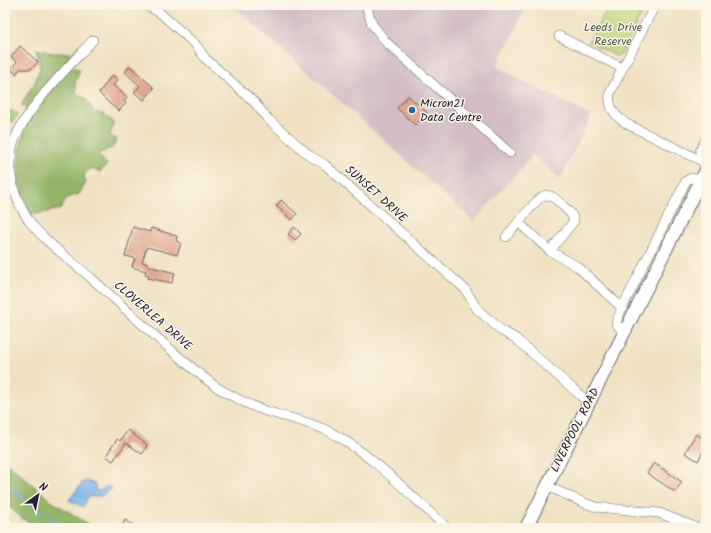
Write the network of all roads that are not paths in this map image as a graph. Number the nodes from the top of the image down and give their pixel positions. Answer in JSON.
{"nodes":[{"id":1,"x":146,"y":5,"type":"edge"},
{"id":2,"x":366,"y":5,"type":"edge"},
{"id":3,"x":655,"y":5,"type":"edge"},
{"id":4,"x":559,"y":36,"type":"dead end"},
{"id":5,"x":93,"y":40,"type":"dead end"},
{"id":6,"x":622,"y":68,"type":"junction"},
{"id":7,"x":706,"y":140,"type":"edge"},
{"id":8,"x":700,"y":152,"type":"dead end"},
{"id":9,"x":510,"y":153,"type":"dead end"},
{"id":10,"x":706,"y":163,"type":"edge"},
{"id":11,"x":703,"y":175,"type":"edge"},
{"id":12,"x":667,"y":218,"type":"junction"},
{"id":13,"x":518,"y":223,"type":"junction"},
{"id":14,"x":678,"y":224,"type":"junction"},
{"id":15,"x":506,"y":237,"type":"dead end"},
{"id":16,"x":550,"y":251,"type":"junction"},
{"id":17,"x":622,"y":308,"type":"junction"},
{"id":18,"x":624,"y":333,"type":"junction"},
{"id":19,"x":589,"y":403,"type":"junction"},
{"id":20,"x":547,"y":486,"type":"junction"},
{"id":21,"x":447,"y":528,"type":"edge"},
{"id":22,"x":526,"y":528,"type":"edge"},
{"id":23,"x":697,"y":528,"type":"edge"}],
"edges":[{"from":1,"to":19,"type":"street","name":"SUNSET DRIVE"},
{"from":2,"to":9,"type":"street"},
{"from":3,"to":6,"type":"street"},
{"from":4,"to":6,"type":"street"},
{"from":5,"to":21,"type":"street","name":"CLOVERLEA DRIVE"},
{"from":6,"to":10,"type":"street"},
{"from":7,"to":8,"type":"street"},
{"from":11,"to":12,"type":"street","name":"LIVERPOOL ROAD"},
{"from":11,"to":14,"type":"main road","name":"LIVERPOOL ROAD"},
{"from":12,"to":14,"type":"street"},
{"from":12,"to":17,"type":"street","name":"LIVERPOOL ROAD"},
{"from":13,"to":15,"type":"street"},
{"from":13,"to":16,"type":"street"},
{"from":13,"to":16,"type":"street"},
{"from":14,"to":18,"type":"main road","name":"LIVERPOOL ROAD"},
{"from":16,"to":17,"type":"street"},
{"from":17,"to":18,"type":"street","name":"LIVERPOOL ROAD"},
{"from":18,"to":19,"type":"main road","name":"LIVERPOOL ROAD"},
{"from":19,"to":20,"type":"main road","name":"LIVERPOOL ROAD"},
{"from":20,"to":22,"type":"main road","name":"LIVERPOOL ROAD"},
{"from":20,"to":23,"type":"street"}]}
